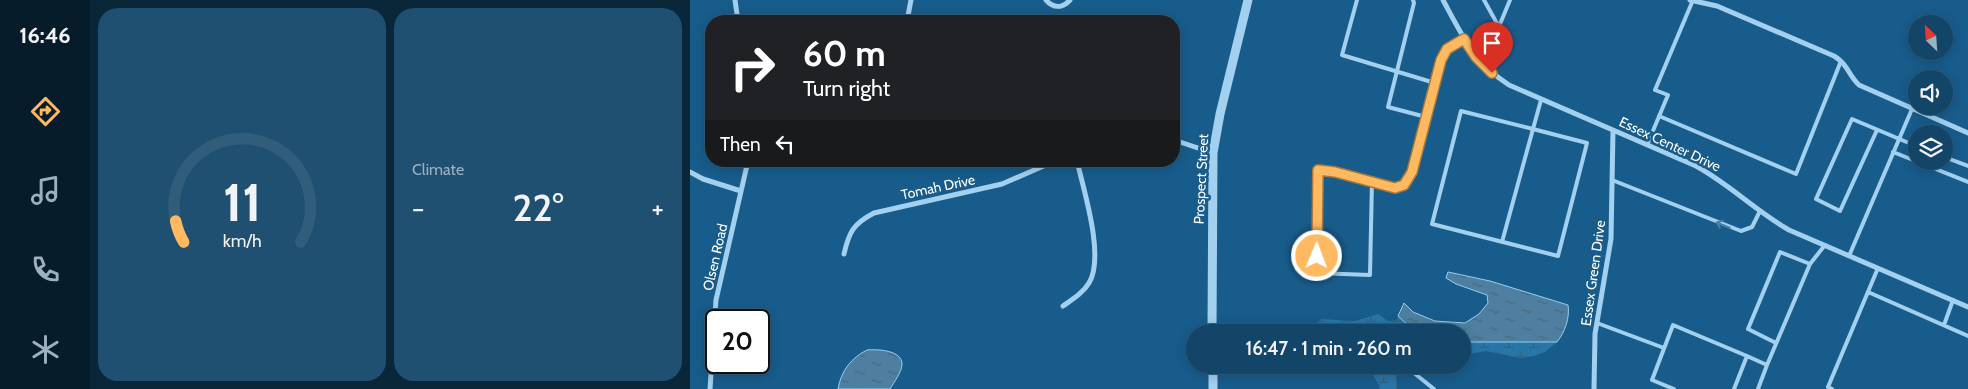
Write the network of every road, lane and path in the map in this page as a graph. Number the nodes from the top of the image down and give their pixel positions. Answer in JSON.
{"nodes":[{"id":1,"x":735,"y":0,"type":"edge"},
{"id":2,"x":911,"y":0,"type":"edge"},
{"id":3,"x":1046,"y":0,"type":"edge"},
{"id":4,"x":1070,"y":0,"type":"edge"},
{"id":5,"x":1248,"y":0,"type":"edge"},
{"id":6,"x":1357,"y":0,"type":"edge"},
{"id":7,"x":1413,"y":0,"type":"edge"},
{"id":8,"x":1443,"y":0,"type":"edge"},
{"id":9,"x":1484,"y":0,"type":"edge"},
{"id":10,"x":1510,"y":0,"type":"edge"},
{"id":11,"x":1692,"y":0,"type":"edge"},
{"id":12,"x":737,"y":15,"type":"edge"},
{"id":13,"x":908,"y":15,"type":"edge"},
{"id":14,"x":1499,"y":27,"type":"junction"},
{"id":15,"x":1464,"y":39,"type":"junction"},
{"id":16,"x":1842,"y":60,"type":"junction"},
{"id":17,"x":1483,"y":65,"type":"junction"},
{"id":18,"x":1397,"y":72,"type":"junction"},
{"id":19,"x":1435,"y":83,"type":"junction"},
{"id":20,"x":1541,"y":100,"type":"junction"},
{"id":21,"x":1908,"y":106,"type":"edge"},
{"id":22,"x":1909,"y":115,"type":"edge"},
{"id":23,"x":1928,"y":115,"type":"edge"},
{"id":24,"x":1659,"y":116,"type":"junction"},
{"id":25,"x":1426,"y":117,"type":"junction"},
{"id":26,"x":1533,"y":130,"type":"junction"},
{"id":27,"x":1613,"y":130,"type":"junction"},
{"id":28,"x":1877,"y":130,"type":"junction"},
{"id":29,"x":1968,"y":133,"type":"edge"},
{"id":30,"x":1899,"y":139,"type":"junction"},
{"id":31,"x":1180,"y":142,"type":"edge"},
{"id":32,"x":1908,"y":143,"type":"edge"},
{"id":33,"x":1647,"y":145,"type":"junction"},
{"id":34,"x":1893,"y":152,"type":"junction"},
{"id":35,"x":1213,"y":153,"type":"junction"},
{"id":36,"x":1953,"y":160,"type":"edge"},
{"id":37,"x":1968,"y":166,"type":"edge"},
{"id":38,"x":747,"y":167,"type":"edge"},
{"id":39,"x":1042,"y":167,"type":"edge"},
{"id":40,"x":1078,"y":167,"type":"edge"},
{"id":41,"x":690,"y":172,"type":"edge"},
{"id":42,"x":1612,"y":180,"type":"junction"},
{"id":43,"x":1372,"y":181,"type":"junction"},
{"id":44,"x":1968,"y":182,"type":"edge"},
{"id":45,"x":741,"y":191,"type":"junction"},
{"id":46,"x":1760,"y":211,"type":"junction"},
{"id":47,"x":1502,"y":242,"type":"junction"},
{"id":48,"x":1825,"y":245,"type":"junction"},
{"id":49,"x":844,"y":254,"type":"dead end"},
{"id":50,"x":1849,"y":256,"type":"junction"},
{"id":51,"x":1810,"y":264,"type":"junction"},
{"id":52,"x":1878,"y":268,"type":"junction"},
{"id":53,"x":1868,"y":292,"type":"junction"},
{"id":54,"x":1953,"y":300,"type":"junction"},
{"id":55,"x":1063,"y":306,"type":"dead end"},
{"id":56,"x":1968,"y":306,"type":"edge"},
{"id":57,"x":1212,"y":324,"type":"edge"},
{"id":58,"x":1596,"y":324,"type":"junction"},
{"id":59,"x":1944,"y":325,"type":"junction"},
{"id":60,"x":1968,"y":336,"type":"edge"},
{"id":61,"x":1776,"y":343,"type":"junction"},
{"id":62,"x":1664,"y":348,"type":"junction"},
{"id":63,"x":1747,"y":356,"type":"junction"},
{"id":64,"x":1767,"y":365,"type":"junction"},
{"id":65,"x":1213,"y":374,"type":"edge"},
{"id":66,"x":1415,"y":374,"type":"edge"},
{"id":67,"x":710,"y":389,"type":"edge"},
{"id":68,"x":1213,"y":389,"type":"edge"},
{"id":69,"x":1434,"y":389,"type":"edge"},
{"id":70,"x":1594,"y":389,"type":"edge"},
{"id":71,"x":1674,"y":389,"type":"edge"},
{"id":72,"x":1734,"y":389,"type":"edge"},
{"id":73,"x":1758,"y":389,"type":"edge"},
{"id":74,"x":1832,"y":389,"type":"edge"}],
"edges":[{"from":1,"to":12,"type":"street"},
{"from":2,"to":13,"type":"street"},
{"from":3,"to":4,"type":"street"},
{"from":5,"to":35,"type":"street","name":"Prospect Street"},
{"from":6,"to":18,"type":"lane"},
{"from":7,"to":18,"type":"lane"},
{"from":8,"to":15,"type":"street","name":"Essex Center Drive"},
{"from":9,"to":14,"type":"lane"},
{"from":10,"to":14,"type":"lane"},
{"from":11,"to":16,"type":"street"},
{"from":11,"to":24,"type":"lane"},
{"from":14,"to":17,"type":"lane"},
{"from":15,"to":17,"type":"street","name":"Essex Center Drive"},
{"from":15,"to":19,"type":"lane"},
{"from":16,"to":21,"type":"street"},
{"from":16,"to":24,"type":"lane"},
{"from":17,"to":20,"type":"street","name":"Essex Center Drive"},
{"from":18,"to":19,"type":"lane"},
{"from":18,"to":25,"type":"lane"},
{"from":19,"to":25,"type":"lane"},
{"from":20,"to":26,"type":"lane"},
{"from":20,"to":27,"type":"street","name":"Essex Center Drive"},
{"from":22,"to":30,"type":"lane"},
{"from":23,"to":29,"type":"street"},
{"from":24,"to":33,"type":"lane"},
{"from":25,"to":43,"type":"lane"},
{"from":26,"to":47,"type":"lane"},
{"from":26,"to":47,"type":"lane"},
{"from":26,"to":47,"type":"lane"},
{"from":27,"to":33,"type":"street","name":"Essex Center Drive"},
{"from":27,"to":42,"type":"street","name":"Essex Green Drive"},
{"from":28,"to":28,"type":"lane"},
{"from":28,"to":30,"type":"lane"},
{"from":30,"to":32,"type":"lane"},
{"from":30,"to":34,"type":"lane"},
{"from":31,"to":35,"type":"street"},
{"from":33,"to":46,"type":"street","name":"Essex Center Drive"},
{"from":34,"to":44,"type":"lane"},
{"from":34,"to":50,"type":"lane"},
{"from":35,"to":57,"type":"street","name":"Prospect Street"},
{"from":36,"to":37,"type":"lane"},
{"from":38,"to":45,"type":"street","name":"Olsen Road"},
{"from":39,"to":49,"type":"street","name":"Tomah Drive"},
{"from":40,"to":55,"type":"street"},
{"from":41,"to":45,"type":"street"},
{"from":46,"to":42,"type":"lane","one_way":true},
{"from":42,"to":58,"type":"street","name":"Essex Green Drive"},
{"from":43,"to":43,"type":"lane"},
{"from":45,"to":67,"type":"street","name":"Olsen Road"},
{"from":46,"to":48,"type":"street","name":"Essex Center Drive"},
{"from":48,"to":50,"type":"street","name":"Essex Center Drive"},
{"from":48,"to":51,"type":"lane"},
{"from":50,"to":52,"type":"street","name":"Essex Center Drive"},
{"from":51,"to":61,"type":"lane"},
{"from":51,"to":61,"type":"lane"},
{"from":52,"to":53,"type":"lane"},
{"from":52,"to":54,"type":"street","name":"Essex Center Drive"},
{"from":53,"to":59,"type":"lane"},
{"from":53,"to":74,"type":"lane"},
{"from":54,"to":56,"type":"street","name":"Essex Center Drive"},
{"from":54,"to":59,"type":"lane"},
{"from":58,"to":62,"type":"lane"},
{"from":58,"to":70,"type":"street","name":"Essex Green Drive"},
{"from":59,"to":60,"type":"lane"},
{"from":61,"to":64,"type":"lane"},
{"from":62,"to":63,"type":"lane"},
{"from":62,"to":71,"type":"lane"},
{"from":63,"to":64,"type":"lane"},
{"from":63,"to":72,"type":"lane"},
{"from":64,"to":73,"type":"lane"},
{"from":65,"to":68,"type":"street"},
{"from":66,"to":69,"type":"lane"}]}
